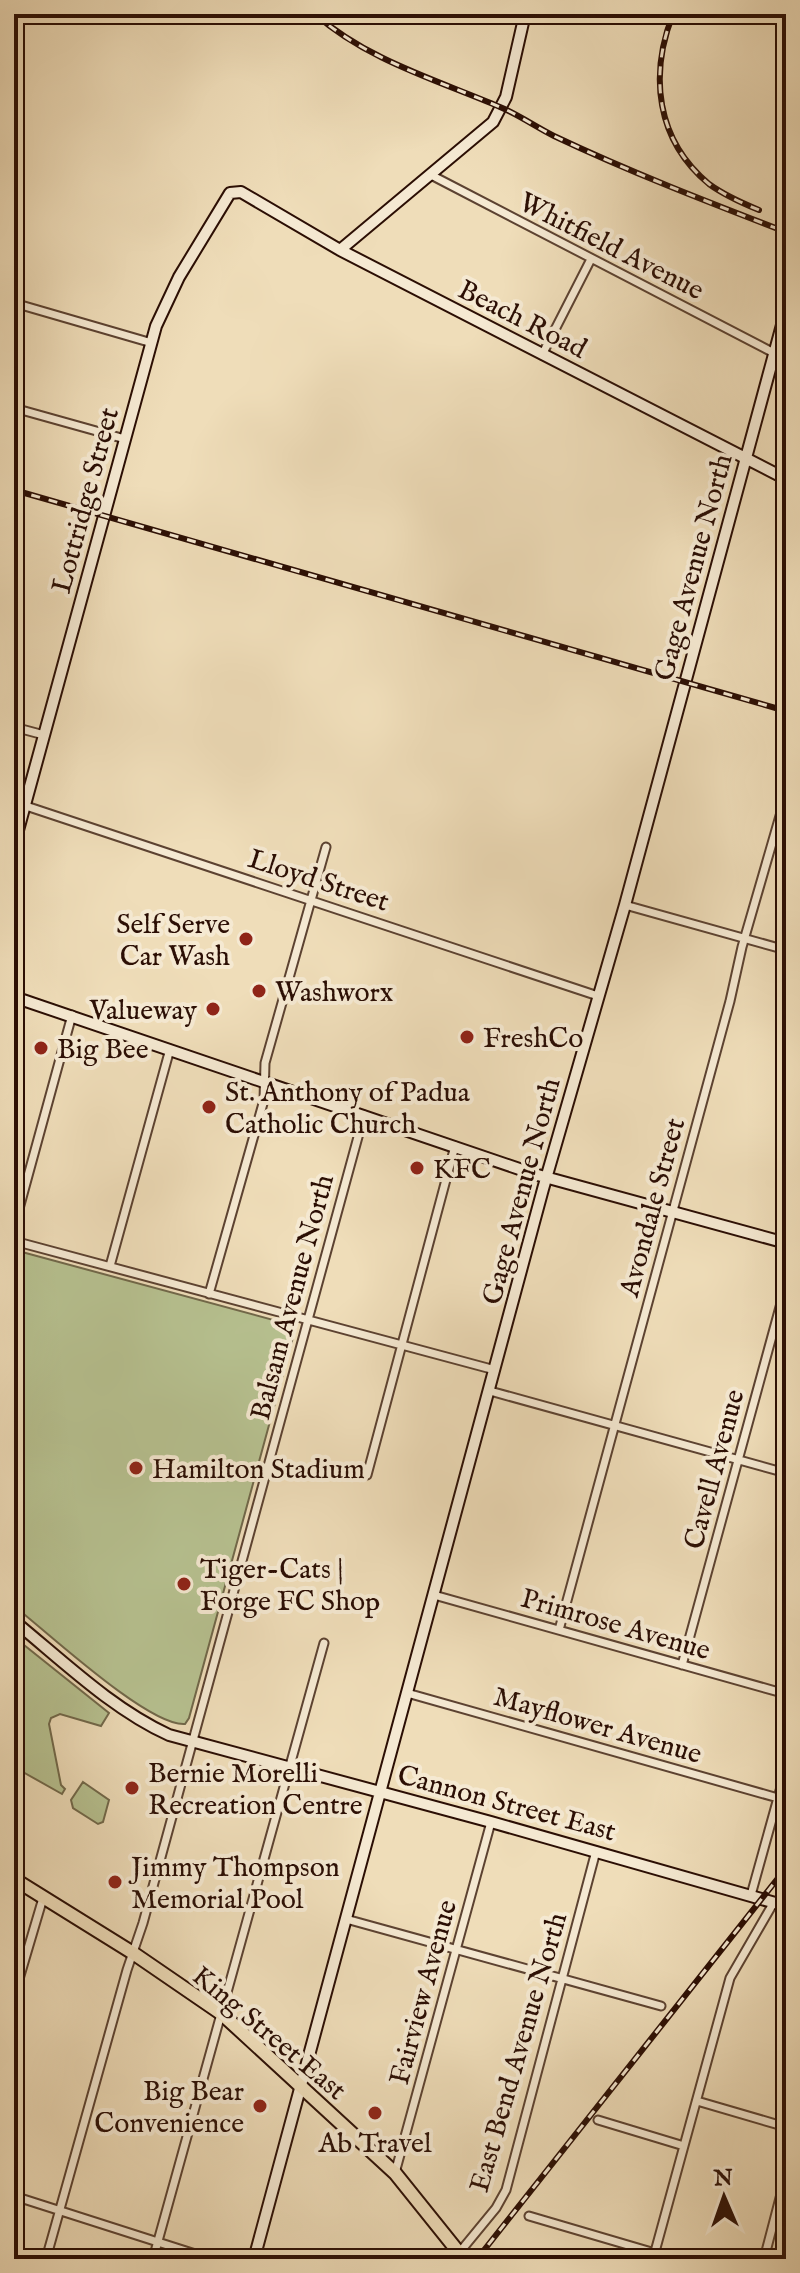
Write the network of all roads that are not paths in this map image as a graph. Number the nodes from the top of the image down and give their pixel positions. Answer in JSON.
{"nodes":[{"id":1,"x":525,"y":14,"type":"edge"},
{"id":2,"x":431,"y":175,"type":"junction"},
{"id":3,"x":241,"y":192,"type":"joint"},
{"id":4,"x":340,"y":250,"type":"junction"},
{"id":5,"x":591,"y":259,"type":"junction"},
{"id":6,"x":14,"y":303,"type":"edge"},
{"id":7,"x":786,"y":312,"type":"edge"},
{"id":8,"x":152,"y":343,"type":"junction"},
{"id":9,"x":774,"y":353,"type":"junction"},
{"id":10,"x":542,"y":355,"type":"junction"},
{"id":11,"x":14,"y":408,"type":"edge"},
{"id":12,"x":125,"y":439,"type":"junction"},
{"id":13,"x":746,"y":458,"type":"junction"},
{"id":14,"x":786,"y":479,"type":"edge"},
{"id":15,"x":14,"y":727,"type":"edge"},
{"id":16,"x":44,"y":735,"type":"junction"},
{"id":17,"x":786,"y":795,"type":"edge"},
{"id":18,"x":26,"y":806,"type":"junction"},
{"id":19,"x":14,"y":845,"type":"edge"},
{"id":20,"x":326,"y":847,"type":"dead end"},
{"id":21,"x":312,"y":900,"type":"junction"},
{"id":22,"x":625,"y":905,"type":"junction"},
{"id":23,"x":747,"y":938,"type":"junction"},
{"id":24,"x":786,"y":950,"type":"edge"},
{"id":25,"x":598,"y":996,"type":"junction"},
{"id":26,"x":14,"y":997,"type":"edge"},
{"id":27,"x":72,"y":1015,"type":"junction"},
{"id":28,"x":170,"y":1049,"type":"junction"},
{"id":29,"x":264,"y":1082,"type":"junction"},
{"id":30,"x":364,"y":1115,"type":"junction"},
{"id":31,"x":455,"y":1146,"type":"junction"},
{"id":32,"x":548,"y":1178,"type":"junction"},
{"id":33,"x":672,"y":1211,"type":"junction"},
{"id":34,"x":14,"y":1227,"type":"edge"},
{"id":35,"x":14,"y":1241,"type":"edge"},
{"id":36,"x":786,"y":1243,"type":"edge"},
{"id":37,"x":110,"y":1266,"type":"junction"},
{"id":38,"x":786,"y":1285,"type":"edge"},
{"id":39,"x":209,"y":1294,"type":"junction"},
{"id":40,"x":308,"y":1320,"type":"junction"},
{"id":41,"x":402,"y":1345,"type":"junction"},
{"id":42,"x":495,"y":1370,"type":"junction"},
{"id":43,"x":490,"y":1391,"type":"junction"},
{"id":44,"x":616,"y":1425,"type":"junction"},
{"id":45,"x":738,"y":1460,"type":"junction"},
{"id":46,"x":786,"y":1473,"type":"edge"},
{"id":47,"x":367,"y":1475,"type":"dead end"},
{"id":48,"x":434,"y":1595,"type":"junction"},
{"id":49,"x":14,"y":1621,"type":"edge"},
{"id":50,"x":559,"y":1630,"type":"junction"},
{"id":51,"x":324,"y":1643,"type":"dead end"},
{"id":52,"x":682,"y":1665,"type":"junction"},
{"id":53,"x":407,"y":1693,"type":"junction"},
{"id":54,"x":786,"y":1694,"type":"edge"},
{"id":55,"x":192,"y":1742,"type":"junction"},
{"id":56,"x":288,"y":1768,"type":"junction"},
{"id":57,"x":786,"y":1769,"type":"edge"},
{"id":58,"x":380,"y":1792,"type":"junction"},
{"id":59,"x":778,"y":1798,"type":"junction"},
{"id":60,"x":491,"y":1822,"type":"junction"},
{"id":61,"x":596,"y":1851,"type":"junction"},
{"id":62,"x":14,"y":1879,"type":"edge"},
{"id":63,"x":751,"y":1895,"type":"junction"},
{"id":64,"x":43,"y":1898,"type":"junction"},
{"id":65,"x":774,"y":1902,"type":"junction"},
{"id":66,"x":786,"y":1906,"type":"edge"},
{"id":67,"x":346,"y":1919,"type":"junction"},
{"id":68,"x":456,"y":1949,"type":"junction"},
{"id":69,"x":133,"y":1953,"type":"junction"},
{"id":70,"x":562,"y":1979,"type":"junction"},
{"id":71,"x":14,"y":1996,"type":"edge"},
{"id":72,"x":661,"y":2006,"type":"dead end"},
{"id":73,"x":222,"y":2014,"type":"junction"},
{"id":74,"x":301,"y":2086,"type":"junction"},
{"id":75,"x":697,"y":2101,"type":"junction"},
{"id":76,"x":598,"y":2120,"type":"dead end"},
{"id":77,"x":786,"y":2127,"type":"edge"},
{"id":78,"x":684,"y":2146,"type":"junction"},
{"id":79,"x":395,"y":2173,"type":"junction"},
{"id":80,"x":786,"y":2175,"type":"edge"},
{"id":81,"x":14,"y":2196,"type":"edge"},
{"id":82,"x":59,"y":2211,"type":"junction"},
{"id":83,"x":529,"y":2216,"type":"dead end"},
{"id":84,"x":157,"y":2243,"type":"junction"},
{"id":85,"x":461,"y":2256,"type":"edge"},
{"id":86,"x":654,"y":2256,"type":"edge"},
{"id":87,"x":46,"y":2259,"type":"edge"},
{"id":88,"x":153,"y":2259,"type":"edge"},
{"id":89,"x":211,"y":2259,"type":"edge"},
{"id":90,"x":254,"y":2259,"type":"edge"},
{"id":91,"x":764,"y":2259,"type":"edge"}],
"edges":[{"from":1,"to":2,"type":"main road"},
{"from":2,"to":4,"type":"main road"},
{"from":2,"to":5,"type":"street","name":"Whitfield Avenue"},
{"from":3,"to":4,"type":"main road","name":"Beach Road"},
{"from":3,"to":8,"type":"main road","name":"Lottridge Street"},
{"from":4,"to":10,"type":"main road","name":"Beach Road"},
{"from":5,"to":9,"type":"street","name":"Whitfield Avenue"},
{"from":5,"to":10,"type":"street"},
{"from":6,"to":8,"type":"street"},
{"from":7,"to":9,"type":"main road","name":"Gage Avenue North"},
{"from":8,"to":12,"type":"main road","name":"Lottridge Street"},
{"from":9,"to":13,"type":"main road","name":"Gage Avenue North"},
{"from":10,"to":13,"type":"main road","name":"Beach Road"},
{"from":11,"to":12,"type":"street"},
{"from":12,"to":16,"type":"main road","name":"Lottridge Street"},
{"from":13,"to":14,"type":"main road","name":"Beach Road"},
{"from":13,"to":22,"type":"main road","name":"Gage Avenue North"},
{"from":15,"to":16,"type":"street"},
{"from":16,"to":18,"type":"main road","name":"Lottridge Street"},
{"from":17,"to":23,"type":"street","name":"Avondale Street"},
{"from":18,"to":19,"type":"main road","name":"Lottridge Street"},
{"from":18,"to":21,"type":"street","name":"Lloyd Street"},
{"from":20,"to":21,"type":"street"},
{"from":21,"to":25,"type":"street","name":"Lloyd Street"},
{"from":21,"to":29,"type":"street"},
{"from":22,"to":23,"type":"street"},
{"from":22,"to":25,"type":"main road","name":"Gage Avenue North"},
{"from":23,"to":24,"type":"street"},
{"from":23,"to":33,"type":"street","name":"Avondale Street"},
{"from":25,"to":32,"type":"main road","name":"Gage Avenue North"},
{"from":26,"to":27,"type":"main road"},
{"from":27,"to":28,"type":"main road"},
{"from":27,"to":34,"type":"street"},
{"from":28,"to":29,"type":"main road"},
{"from":28,"to":37,"type":"street"},
{"from":29,"to":30,"type":"main road"},
{"from":29,"to":39,"type":"street"},
{"from":30,"to":31,"type":"main road"},
{"from":30,"to":40,"type":"street","name":"Balsam Avenue North"},
{"from":31,"to":32,"type":"main road"},
{"from":31,"to":41,"type":"street"},
{"from":32,"to":33,"type":"main road"},
{"from":32,"to":42,"type":"main road","name":"Gage Avenue North"},
{"from":33,"to":36,"type":"main road"},
{"from":33,"to":44,"type":"street","name":"Avondale Street"},
{"from":35,"to":37,"type":"street"},
{"from":37,"to":39,"type":"street"},
{"from":38,"to":45,"type":"street","name":"Cavell Avenue"},
{"from":39,"to":40,"type":"street"},
{"from":40,"to":41,"type":"street"},
{"from":40,"to":55,"type":"street","name":"Balsam Avenue North"},
{"from":41,"to":42,"type":"street"},
{"from":41,"to":47,"type":"street"},
{"from":42,"to":43,"type":"main road","name":"Gage Avenue North"},
{"from":43,"to":44,"type":"street"},
{"from":43,"to":48,"type":"main road","name":"Gage Avenue North"},
{"from":44,"to":45,"type":"street"},
{"from":44,"to":50,"type":"street","name":"Avondale Street"},
{"from":45,"to":46,"type":"street"},
{"from":45,"to":52,"type":"street","name":"Cavell Avenue"},
{"from":48,"to":50,"type":"street","name":"Primrose Avenue"},
{"from":48,"to":53,"type":"main road","name":"Gage Avenue North"},
{"from":49,"to":55,"type":"main road","name":"Cannon Street East"},
{"from":50,"to":52,"type":"street","name":"Primrose Avenue"},
{"from":51,"to":56,"type":"street"},
{"from":52,"to":54,"type":"street","name":"Primrose Avenue"},
{"from":53,"to":58,"type":"main road","name":"Gage Avenue North"},
{"from":53,"to":59,"type":"street","name":"Mayflower Avenue"},
{"from":55,"to":56,"type":"main road","name":"Cannon Street East"},
{"from":55,"to":69,"type":"street","name":"Balsam Avenue North"},
{"from":56,"to":58,"type":"main road","name":"Cannon Street East"},
{"from":56,"to":73,"type":"street"},
{"from":57,"to":59,"type":"street"},
{"from":58,"to":60,"type":"main road","name":"Cannon Street East"},
{"from":58,"to":67,"type":"main road","name":"Gage Avenue North"},
{"from":59,"to":63,"type":"street"},
{"from":60,"to":61,"type":"main road","name":"Cannon Street East"},
{"from":60,"to":68,"type":"street","name":"Fairview Avenue"},
{"from":61,"to":63,"type":"main road","name":"Cannon Street East"},
{"from":61,"to":70,"type":"street","name":"East Bend Avenue North"},
{"from":62,"to":64,"type":"main road","name":"King Street East"},
{"from":63,"to":65,"type":"main road","name":"Cannon Street East"},
{"from":64,"to":69,"type":"main road","name":"King Street East"},
{"from":64,"to":71,"type":"street"},
{"from":65,"to":66,"type":"main road","name":"Cannon Street East"},
{"from":65,"to":75,"type":"street"},
{"from":67,"to":68,"type":"street"},
{"from":67,"to":74,"type":"main road","name":"Gage Avenue North"},
{"from":68,"to":70,"type":"street"},
{"from":68,"to":79,"type":"street","name":"Fairview Avenue"},
{"from":69,"to":73,"type":"main road","name":"King Street East"},
{"from":69,"to":82,"type":"street","name":"Balsam Avenue North"},
{"from":70,"to":72,"type":"street"},
{"from":70,"to":85,"type":"street","name":"East Bend Avenue North"},
{"from":73,"to":74,"type":"main road","name":"King Street East"},
{"from":73,"to":84,"type":"street"},
{"from":74,"to":79,"type":"main road","name":"King Street East"},
{"from":74,"to":90,"type":"main road","name":"Gage Avenue North"},
{"from":75,"to":77,"type":"street"},
{"from":75,"to":78,"type":"street"},
{"from":76,"to":78,"type":"street"},
{"from":78,"to":86,"type":"street"},
{"from":79,"to":85,"type":"main road","name":"King Street East"},
{"from":80,"to":91,"type":"street"},
{"from":81,"to":82,"type":"street"},
{"from":82,"to":84,"type":"street"},
{"from":82,"to":87,"type":"street","name":"Balsam Avenue North"},
{"from":83,"to":86,"type":"street"},
{"from":84,"to":88,"type":"street"},
{"from":84,"to":89,"type":"street"}]}
